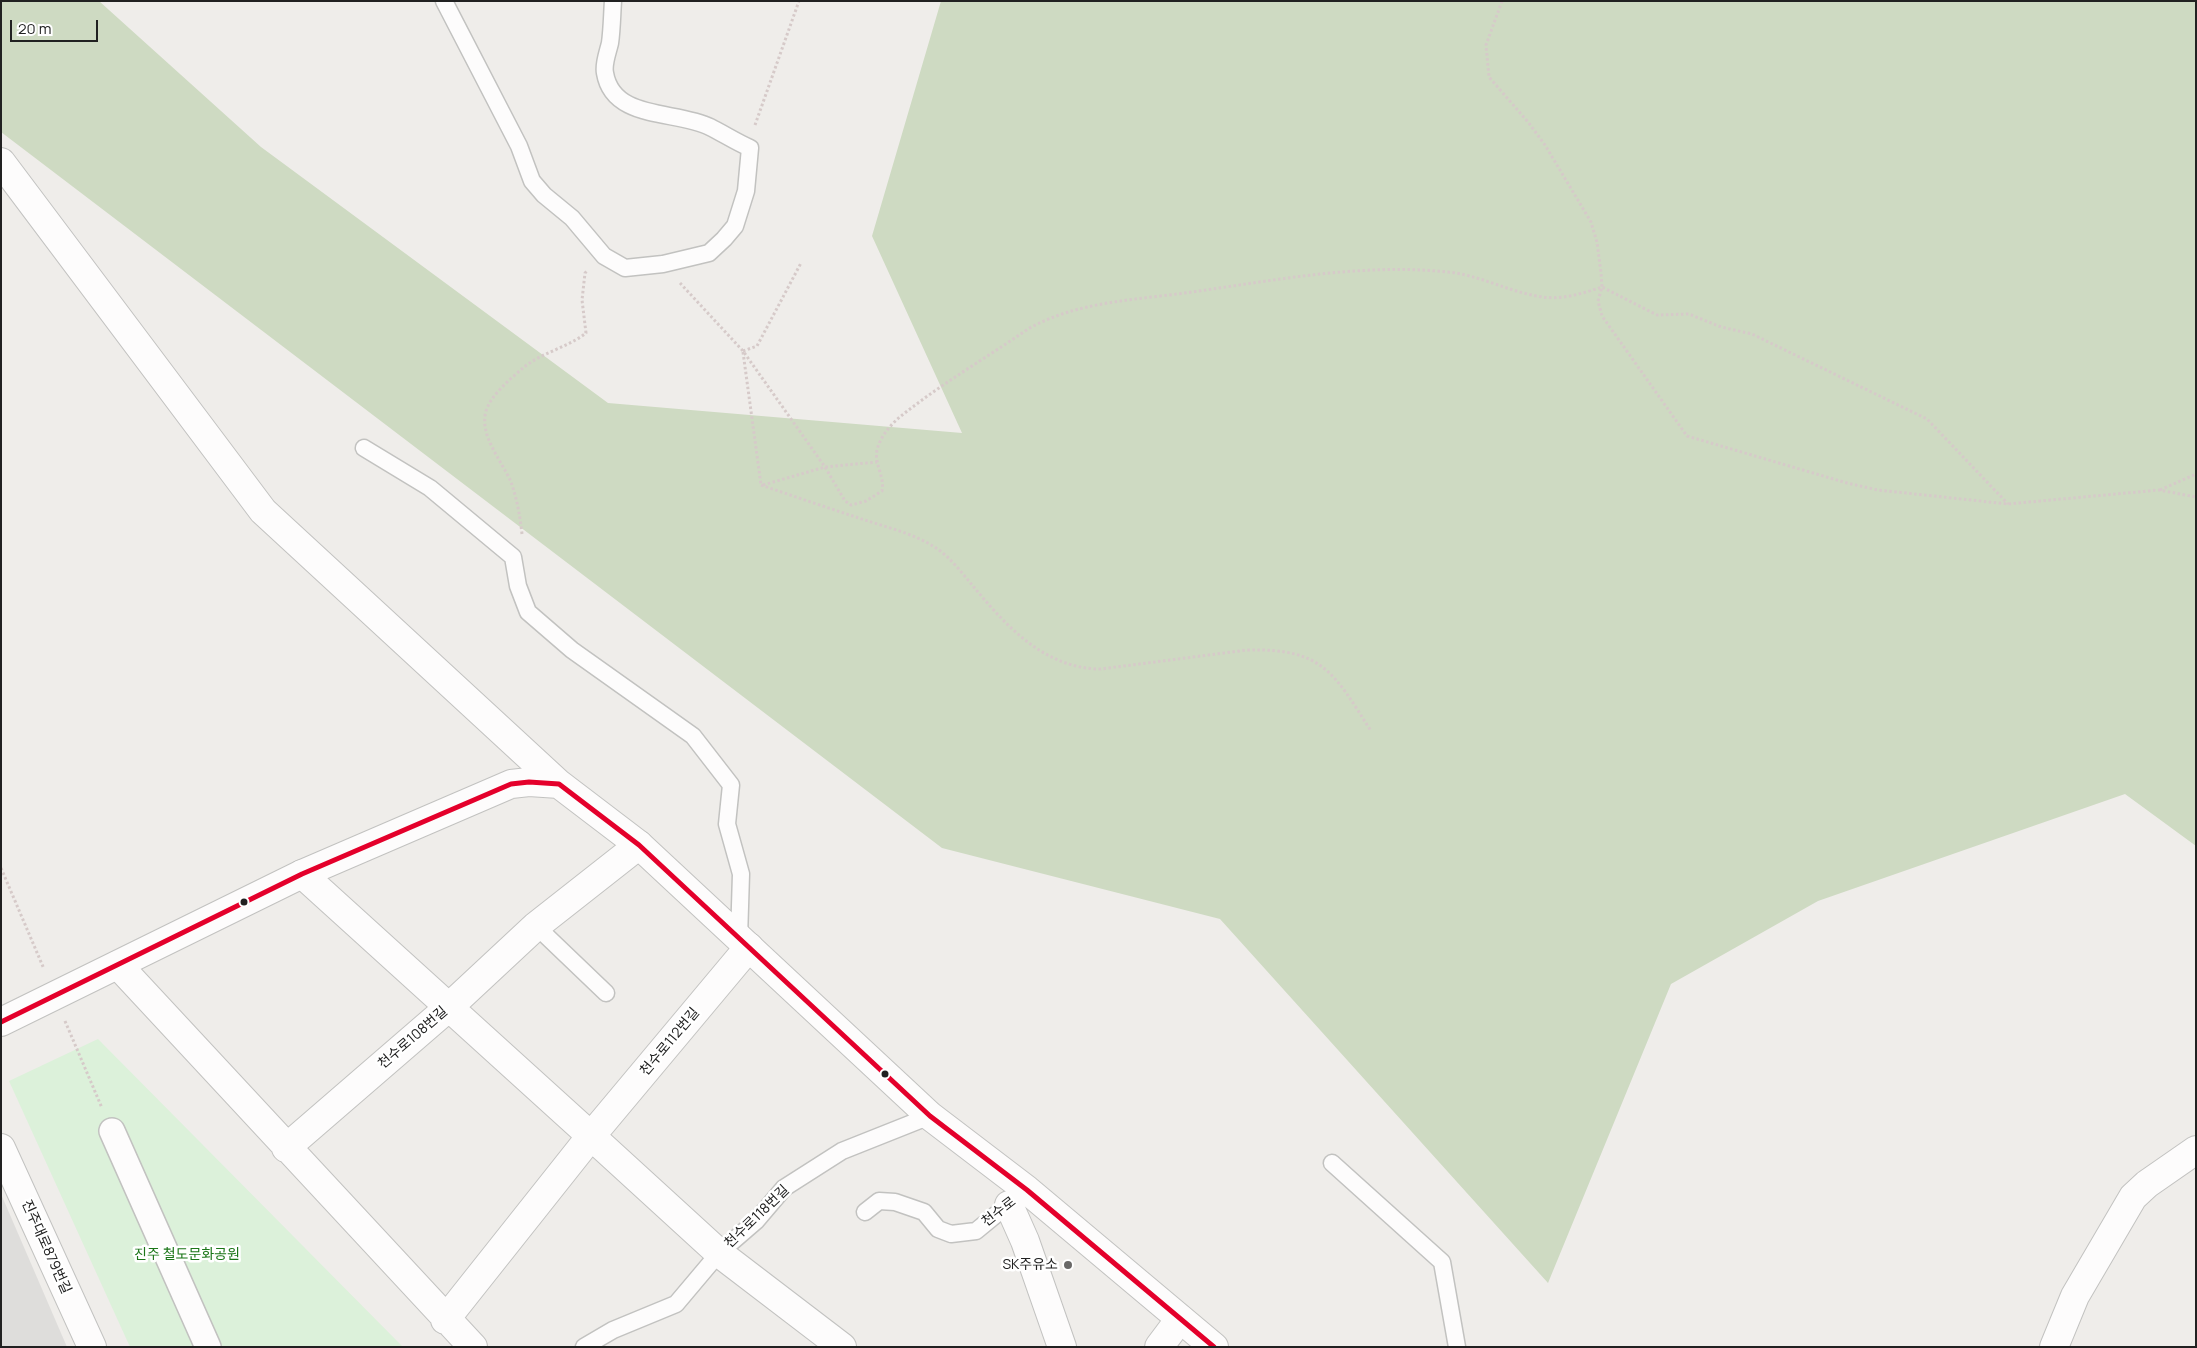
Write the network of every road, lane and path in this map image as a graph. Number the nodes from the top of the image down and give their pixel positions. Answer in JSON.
{"nodes":[{"id":1,"x":444,"y":1,"type":"edge"},
{"id":2,"x":613,"y":1,"type":"edge"},
{"id":3,"x":799,"y":1,"type":"edge"},
{"id":4,"x":1502,"y":1,"type":"edge"},
{"id":5,"x":750,"y":148,"type":"junction"},
{"id":6,"x":1,"y":162,"type":"edge"},
{"id":7,"x":801,"y":263,"type":"dead end"},
{"id":8,"x":663,"y":264,"type":"junction"},
{"id":9,"x":586,"y":272,"type":"dead end"},
{"id":10,"x":1602,"y":288,"type":"junction"},
{"id":11,"x":743,"y":351,"type":"junction"},
{"id":12,"x":364,"y":448,"type":"dead end"},
{"id":13,"x":877,"y":462,"type":"junction"},
{"id":14,"x":825,"y":467,"type":"junction"},
{"id":15,"x":2196,"y":474,"type":"edge"},
{"id":16,"x":761,"y":485,"type":"junction"},
{"id":17,"x":2159,"y":490,"type":"junction"},
{"id":18,"x":2196,"y":496,"type":"edge"},
{"id":19,"x":2008,"y":504,"type":"junction"},
{"id":20,"x":513,"y":557,"type":"junction"},
{"id":21,"x":1371,"y":731,"type":"dead end"},
{"id":22,"x":559,"y":784,"type":"junction"},
{"id":23,"x":639,"y":845,"type":"junction"},
{"id":24,"x":302,"y":874,"type":"junction"},
{"id":25,"x":536,"y":926,"type":"junction"},
{"id":26,"x":744,"y":943,"type":"junction"},
{"id":27,"x":118,"y":965,"type":"junction"},
{"id":28,"x":606,"y":993,"type":"dead end"},
{"id":29,"x":448,"y":1008,"type":"junction"},
{"id":30,"x":1,"y":1022,"type":"edge"},
{"id":31,"x":930,"y":1116,"type":"junction"},
{"id":32,"x":112,"y":1131,"type":"dead end"},
{"id":33,"x":591,"y":1136,"type":"junction"},
{"id":34,"x":1,"y":1148,"type":"edge"},
{"id":35,"x":286,"y":1148,"type":"junction"},
{"id":36,"x":2196,"y":1150,"type":"edge"},
{"id":37,"x":1332,"y":1163,"type":"dead end"},
{"id":38,"x":1018,"y":1198,"type":"junction"},
{"id":39,"x":865,"y":1212,"type":"dead end"},
{"id":40,"x":719,"y":1253,"type":"junction"},
{"id":41,"x":1180,"y":1319,"type":"junction"},
{"id":42,"x":445,"y":1320,"type":"junction"},
{"id":43,"x":833,"y":1340,"type":"edge"},
{"id":44,"x":92,"y":1347,"type":"edge"},
{"id":45,"x":208,"y":1347,"type":"edge"},
{"id":46,"x":473,"y":1347,"type":"edge"},
{"id":47,"x":584,"y":1347,"type":"edge"},
{"id":48,"x":1062,"y":1347,"type":"edge"},
{"id":49,"x":1159,"y":1347,"type":"edge"},
{"id":50,"x":1214,"y":1347,"type":"edge"},
{"id":51,"x":1457,"y":1347,"type":"edge"},
{"id":52,"x":2054,"y":1347,"type":"edge"}],
"edges":[{"from":1,"to":8,"type":"lane"},
{"from":2,"to":5,"type":"lane"},
{"from":3,"to":5,"type":"path"},
{"from":4,"to":10,"type":"path"},
{"from":5,"to":8,"type":"lane"},
{"from":6,"to":22,"type":"street","name":"천수로"},
{"from":7,"to":11,"type":"path"},
{"from":8,"to":11,"type":"path"},
{"from":9,"to":20,"type":"path"},
{"from":10,"to":13,"type":"path"},
{"from":10,"to":19,"type":"path"},
{"from":10,"to":19,"type":"path"},
{"from":11,"to":14,"type":"path"},
{"from":11,"to":16,"type":"path"},
{"from":12,"to":20,"type":"lane"},
{"from":13,"to":14,"type":"path"},
{"from":13,"to":14,"type":"path"},
{"from":14,"to":16,"type":"path"},
{"from":15,"to":17,"type":"path"},
{"from":16,"to":21,"type":"path"},
{"from":17,"to":18,"type":"path"},
{"from":17,"to":19,"type":"path"},
{"from":20,"to":26,"type":"lane"},
{"from":22,"to":23,"type":"street","name":"천수로"},
{"from":22,"to":24,"type":"street"},
{"from":23,"to":25,"type":"street","name":"천수로108번길"},
{"from":23,"to":26,"type":"street","name":"천수로"},
{"from":24,"to":27,"type":"street"},
{"from":24,"to":29,"type":"street"},
{"from":25,"to":28,"type":"lane"},
{"from":25,"to":29,"type":"street","name":"천수로108번길"},
{"from":26,"to":31,"type":"street","name":"천수로"},
{"from":26,"to":33,"type":"street","name":"천수로112번길"},
{"from":27,"to":30,"type":"street"},
{"from":27,"to":35,"type":"street"},
{"from":29,"to":33,"type":"street"},
{"from":29,"to":35,"type":"street","name":"천수로108번길"},
{"from":31,"to":38,"type":"street","name":"천수로"},
{"from":31,"to":40,"type":"lane","name":"천수로118번길"},
{"from":32,"to":45,"type":"street"},
{"from":33,"to":40,"type":"street","name":"천수로118번길"},
{"from":33,"to":42,"type":"street","name":"천수로112번길"},
{"from":34,"to":44,"type":"street","name":"진주대로879번길"},
{"from":35,"to":42,"type":"street"},
{"from":36,"to":52,"type":"street"},
{"from":37,"to":51,"type":"lane"},
{"from":38,"to":39,"type":"lane","name":"천수로"},
{"from":38,"to":41,"type":"street","name":"천수로"},
{"from":38,"to":48,"type":"street"},
{"from":40,"to":43,"type":"street","name":"천수로118번길"},
{"from":40,"to":47,"type":"lane","name":"천수로118번길"},
{"from":41,"to":49,"type":"street"},
{"from":41,"to":50,"type":"street","name":"천수로"},
{"from":42,"to":46,"type":"street"}]}
